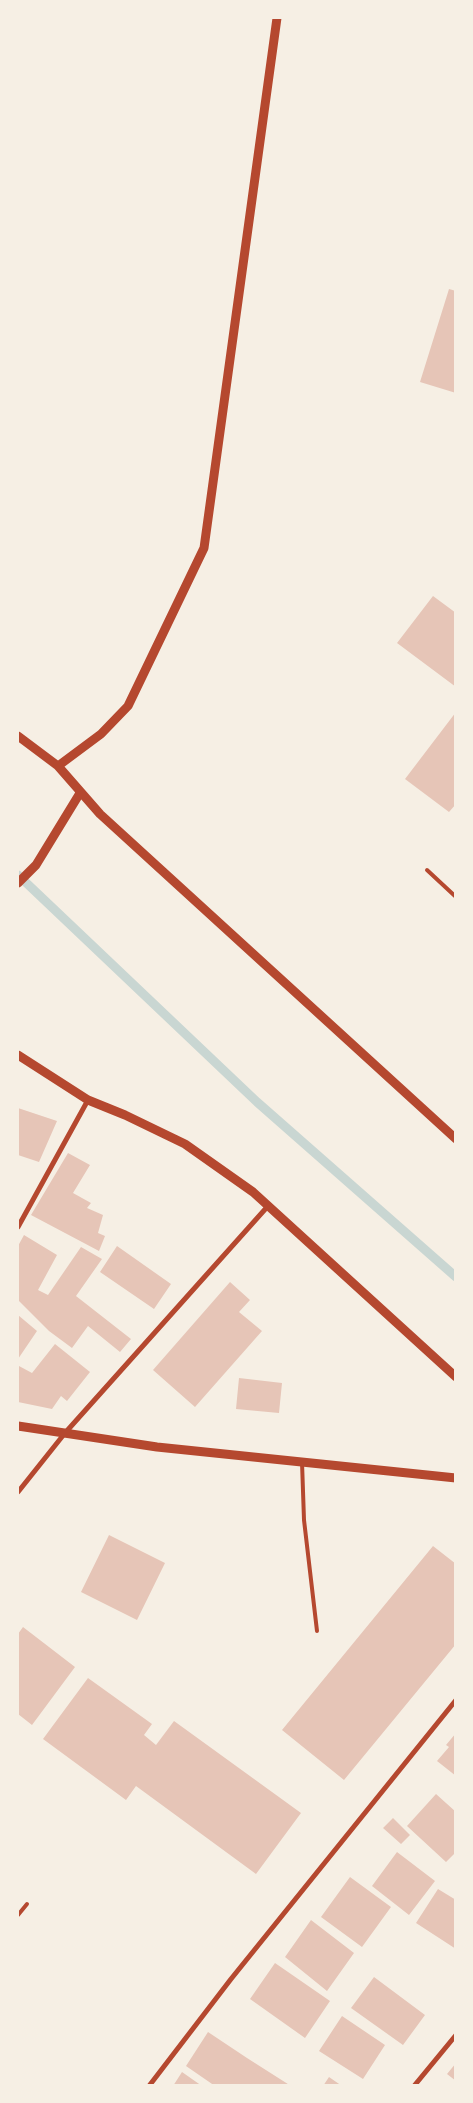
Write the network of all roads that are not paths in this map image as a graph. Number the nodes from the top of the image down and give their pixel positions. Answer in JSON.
{"nodes":[{"id":1,"x":277,"y":18,"type":"edge"},
{"id":2,"x":18,"y":736,"type":"edge"},
{"id":3,"x":58,"y":766,"type":"junction"},
{"id":4,"x":80,"y":793,"type":"junction"},
{"id":5,"x":427,"y":870,"type":"dead end"},
{"id":6,"x":18,"y":883,"type":"edge"},
{"id":7,"x":456,"y":897,"type":"edge"},
{"id":8,"x":18,"y":1055,"type":"edge"},
{"id":9,"x":88,"y":1100,"type":"junction"},
{"id":10,"x":456,"y":1139,"type":"edge"},
{"id":11,"x":268,"y":1206,"type":"junction"},
{"id":12,"x":18,"y":1227,"type":"edge"},
{"id":13,"x":456,"y":1377,"type":"edge"},
{"id":14,"x":18,"y":1426,"type":"edge"},
{"id":15,"x":65,"y":1433,"type":"junction"},
{"id":16,"x":302,"y":1462,"type":"junction"},
{"id":17,"x":456,"y":1478,"type":"edge"},
{"id":18,"x":18,"y":1492,"type":"edge"},
{"id":19,"x":318,"y":1631,"type":"dead end"},
{"id":20,"x":456,"y":1700,"type":"edge"},
{"id":21,"x":26,"y":1904,"type":"dead end"},
{"id":22,"x":18,"y":1915,"type":"edge"},
{"id":23,"x":456,"y":2035,"type":"edge"},
{"id":24,"x":149,"y":2086,"type":"edge"},
{"id":25,"x":414,"y":2086,"type":"edge"}],
"edges":[{"from":1,"to":3,"type":"street"},
{"from":2,"to":3,"type":"street"},
{"from":3,"to":4,"type":"street"},
{"from":4,"to":6,"type":"street"},
{"from":4,"to":10,"type":"street"},
{"from":5,"to":7,"type":"lane"},
{"from":8,"to":9,"type":"street"},
{"from":9,"to":11,"type":"street"},
{"from":9,"to":12,"type":"street"},
{"from":11,"to":13,"type":"street"},
{"from":11,"to":15,"type":"street"},
{"from":14,"to":15,"type":"street"},
{"from":15,"to":16,"type":"street"},
{"from":15,"to":18,"type":"street"},
{"from":16,"to":17,"type":"street"},
{"from":16,"to":19,"type":"lane"},
{"from":20,"to":24,"type":"street"},
{"from":21,"to":22,"type":"lane"},
{"from":23,"to":25,"type":"street"}]}
